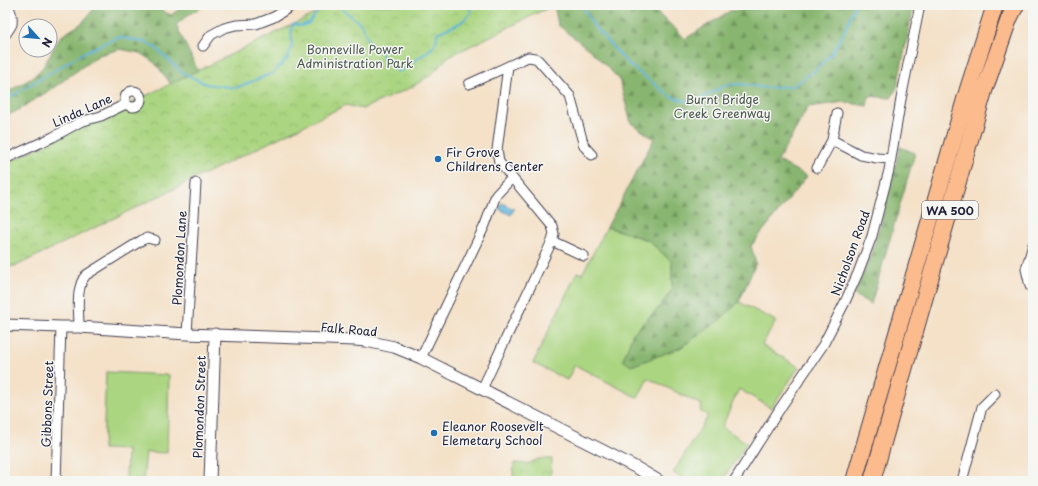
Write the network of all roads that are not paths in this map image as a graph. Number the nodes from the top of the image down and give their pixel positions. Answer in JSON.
{"nodes":[{"id":1,"x":6,"y":5,"type":"edge"},
{"id":2,"x":293,"y":5,"type":"edge"},
{"id":3,"x":920,"y":5,"type":"edge"},
{"id":4,"x":996,"y":5,"type":"edge"},
{"id":5,"x":1016,"y":5,"type":"edge"},
{"id":6,"x":5,"y":35,"type":"edge"},
{"id":7,"x":203,"y":46,"type":"dead end"},
{"id":8,"x":508,"y":66,"type":"junction"},
{"id":9,"x":469,"y":84,"type":"dead end"},
{"id":10,"x":126,"y":104,"type":"dead end"},
{"id":11,"x":837,"y":113,"type":"dead end"},
{"id":12,"x":832,"y":140,"type":"junction"},
{"id":13,"x":592,"y":155,"type":"dead end"},
{"id":14,"x":5,"y":159,"type":"edge"},
{"id":15,"x":891,"y":159,"type":"junction"},
{"id":16,"x":817,"y":168,"type":"dead end"},
{"id":17,"x":512,"y":178,"type":"junction"},
{"id":18,"x":196,"y":183,"type":"dead end"},
{"id":19,"x":155,"y":240,"type":"dead end"},
{"id":20,"x":552,"y":241,"type":"junction"},
{"id":21,"x":1033,"y":245,"type":"edge"},
{"id":22,"x":584,"y":256,"type":"dead end"},
{"id":23,"x":1031,"y":287,"type":"edge"},
{"id":24,"x":5,"y":325,"type":"edge"},
{"id":25,"x":61,"y":327,"type":"junction"},
{"id":26,"x":79,"y":327,"type":"junction"},
{"id":27,"x":187,"y":334,"type":"junction"},
{"id":28,"x":215,"y":334,"type":"junction"},
{"id":29,"x":421,"y":358,"type":"junction"},
{"id":30,"x":482,"y":389,"type":"junction"},
{"id":31,"x":995,"y":394,"type":"dead end"},
{"id":32,"x":56,"y":481,"type":"edge"},
{"id":33,"x":210,"y":481,"type":"edge"},
{"id":34,"x":659,"y":481,"type":"edge"},
{"id":35,"x":734,"y":481,"type":"edge"},
{"id":36,"x":854,"y":481,"type":"edge"},
{"id":37,"x":872,"y":481,"type":"edge"},
{"id":38,"x":962,"y":481,"type":"edge"}],
"edges":[{"from":1,"to":6,"type":"street"},
{"from":2,"to":7,"type":"street"},
{"from":3,"to":15,"type":"street","name":"Nicholson Road"},
{"from":4,"to":36,"type":"highway","number":"WA 500"},
{"from":5,"to":37,"type":"highway","number":"WA 500"},
{"from":8,"to":9,"type":"street"},
{"from":8,"to":13,"type":"street"},
{"from":8,"to":17,"type":"street"},
{"from":10,"to":14,"type":"street","name":"Linda Lane"},
{"from":11,"to":12,"type":"street"},
{"from":12,"to":15,"type":"street"},
{"from":12,"to":16,"type":"street"},
{"from":15,"to":35,"type":"street","name":"Nicholson Road"},
{"from":17,"to":20,"type":"street"},
{"from":17,"to":29,"type":"street"},
{"from":18,"to":27,"type":"street","name":"Plomondon Lane"},
{"from":19,"to":26,"type":"street"},
{"from":20,"to":22,"type":"street"},
{"from":20,"to":30,"type":"street"},
{"from":21,"to":23,"type":"street"},
{"from":24,"to":25,"type":"street","name":"Falk Road"},
{"from":25,"to":26,"type":"street","name":"Falk Road"},
{"from":25,"to":32,"type":"street","name":"Gibbons Street"},
{"from":26,"to":27,"type":"street","name":"Falk Road"},
{"from":27,"to":28,"type":"street","name":"Falk Road"},
{"from":28,"to":29,"type":"street","name":"Falk Road"},
{"from":28,"to":33,"type":"street","name":"Plomondon Street"},
{"from":29,"to":30,"type":"street","name":"Falk Road"},
{"from":30,"to":34,"type":"street","name":"Falk Road"},
{"from":31,"to":38,"type":"street"}]}
